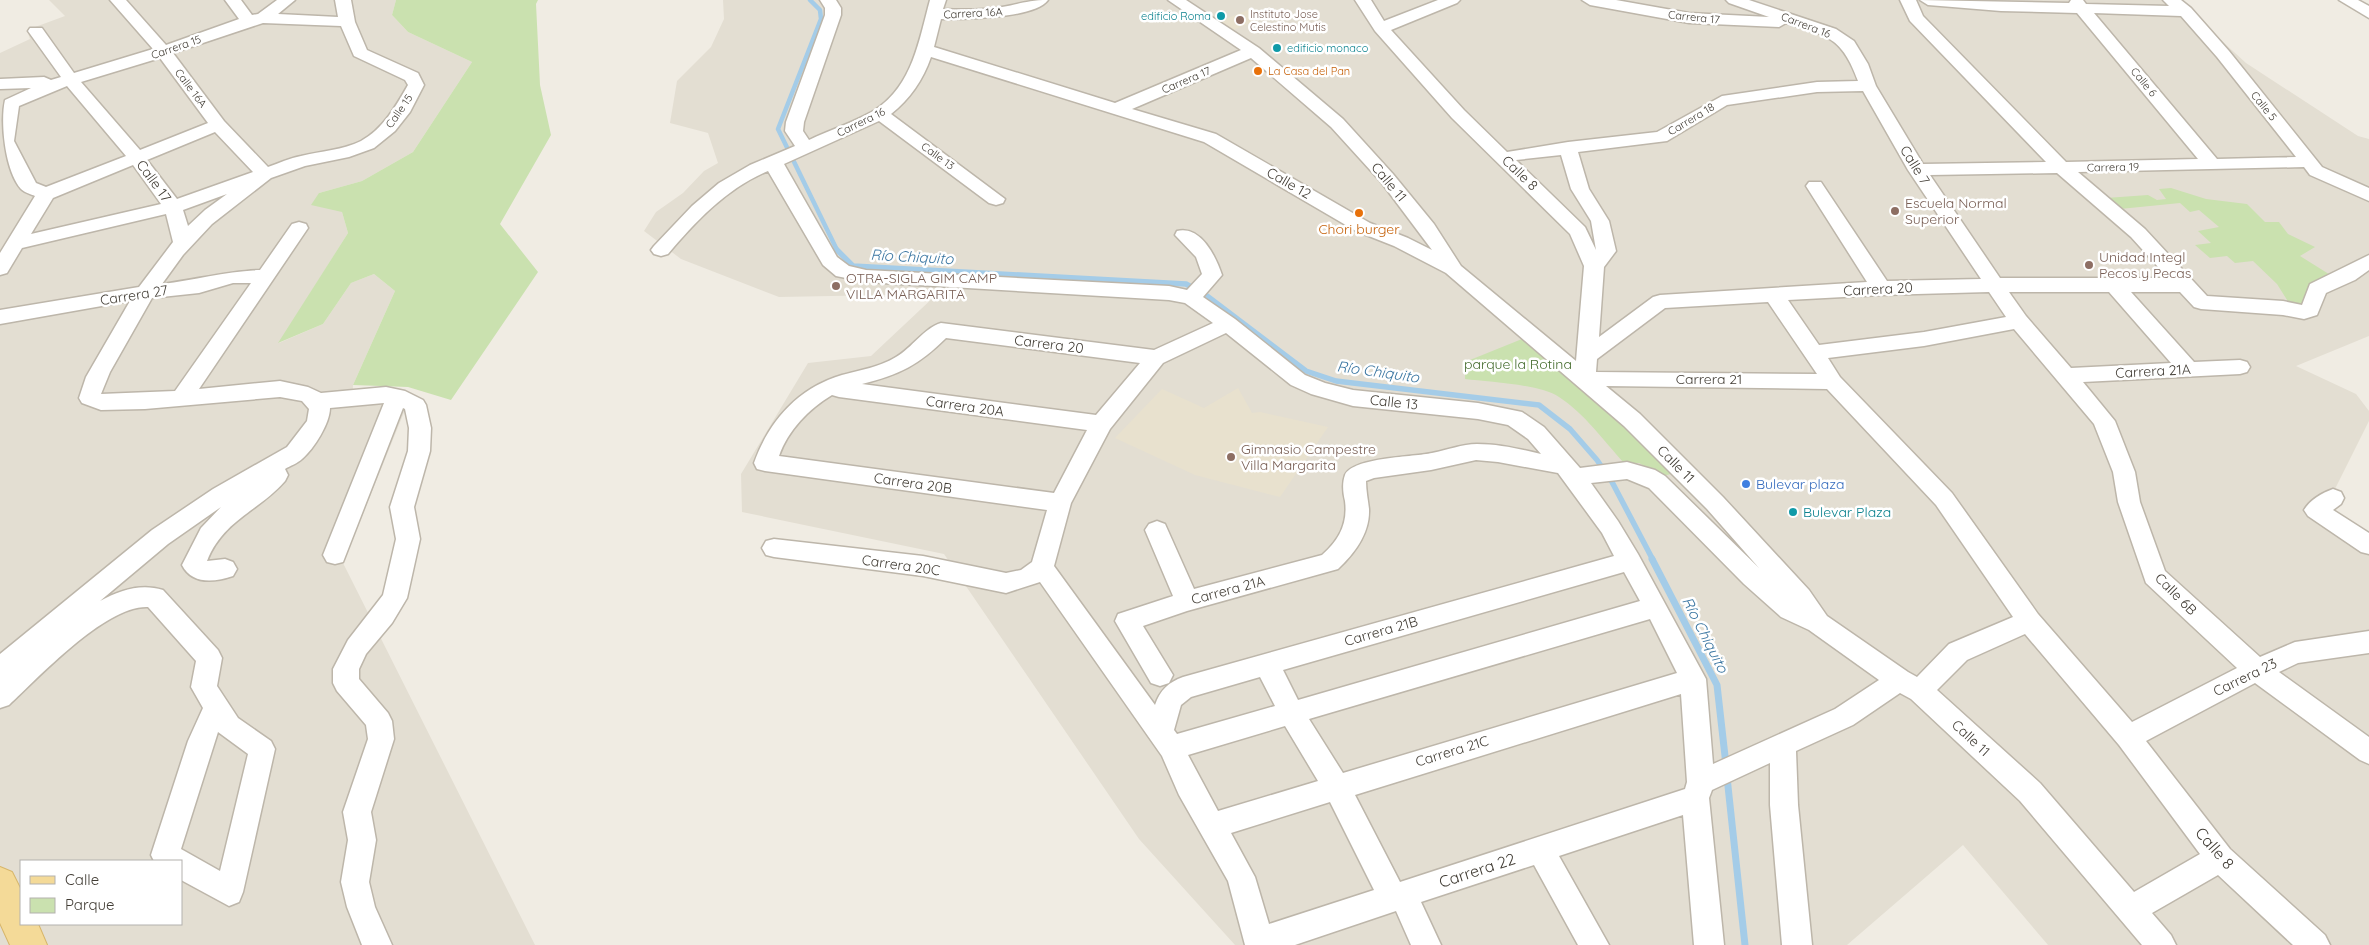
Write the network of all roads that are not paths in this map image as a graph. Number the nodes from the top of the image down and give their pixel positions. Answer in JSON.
{"nodes":[{"id":1,"x":118,"y":0,"type":"edge"},
{"id":2,"x":233,"y":0,"type":"edge"},
{"id":3,"x":287,"y":0,"type":"edge"},
{"id":4,"x":343,"y":0,"type":"edge"},
{"id":5,"x":828,"y":0,"type":"edge"},
{"id":6,"x":1040,"y":0,"type":"edge"},
{"id":7,"x":1176,"y":0,"type":"edge"},
{"id":8,"x":1363,"y":0,"type":"edge"},
{"id":9,"x":1590,"y":0,"type":"edge"},
{"id":10,"x":1734,"y":0,"type":"edge"},
{"id":11,"x":1794,"y":0,"type":"edge"},
{"id":12,"x":1908,"y":0,"type":"edge"},
{"id":13,"x":1928,"y":0,"type":"edge"},
{"id":14,"x":2171,"y":0,"type":"edge"},
{"id":15,"x":2347,"y":0,"type":"edge"},
{"id":16,"x":1441,"y":2,"type":"edge"},
{"id":17,"x":2078,"y":4,"type":"edge"},
{"id":18,"x":936,"y":7,"type":"edge"},
{"id":19,"x":2185,"y":11,"type":"junction"},
{"id":20,"x":2369,"y":13,"type":"edge"},
{"id":21,"x":1779,"y":14,"type":"junction"},
{"id":22,"x":256,"y":19,"type":"junction"},
{"id":23,"x":347,"y":22,"type":"junction"},
{"id":24,"x":1800,"y":22,"type":"junction"},
{"id":25,"x":1381,"y":28,"type":"junction"},
{"id":26,"x":36,"y":31,"type":"dead end"},
{"id":27,"x":1848,"y":44,"type":"joint"},
{"id":28,"x":925,"y":50,"type":"junction"},
{"id":29,"x":1253,"y":51,"type":"junction"},
{"id":30,"x":164,"y":52,"type":"junction"},
{"id":31,"x":71,"y":80,"type":"junction"},
{"id":32,"x":0,"y":84,"type":"edge"},
{"id":33,"x":1868,"y":86,"type":"junction"},
{"id":34,"x":1119,"y":108,"type":"junction"},
{"id":35,"x":880,"y":114,"type":"junction"},
{"id":36,"x":218,"y":125,"type":"junction"},
{"id":37,"x":1568,"y":147,"type":"junction"},
{"id":38,"x":1514,"y":155,"type":"dead end"},
{"id":39,"x":136,"y":156,"type":"junction"},
{"id":40,"x":791,"y":156,"type":"junction"},
{"id":41,"x":2309,"y":162,"type":"junction"},
{"id":42,"x":2213,"y":165,"type":"junction"},
{"id":43,"x":2062,"y":168,"type":"junction"},
{"id":44,"x":1918,"y":170,"type":"junction"},
{"id":45,"x":266,"y":174,"type":"junction"},
{"id":46,"x":1815,"y":186,"type":"dead end"},
{"id":47,"x":46,"y":194,"type":"junction"},
{"id":48,"x":2368,"y":195,"type":"edge"},
{"id":49,"x":996,"y":199,"type":"dead end"},
{"id":50,"x":173,"y":207,"type":"junction"},
{"id":51,"x":299,"y":228,"type":"dead end"},
{"id":52,"x":1184,"y":235,"type":"dead end"},
{"id":53,"x":18,"y":243,"type":"junction"},
{"id":54,"x":183,"y":243,"type":"junction"},
{"id":55,"x":661,"y":250,"type":"dead end"},
{"id":56,"x":2369,"y":261,"type":"edge"},
{"id":57,"x":1594,"y":266,"type":"junction"},
{"id":58,"x":0,"y":270,"type":"edge"},
{"id":59,"x":1454,"y":270,"type":"junction"},
{"id":60,"x":267,"y":276,"type":"junction"},
{"id":61,"x":1996,"y":285,"type":"junction"},
{"id":62,"x":2187,"y":285,"type":"junction"},
{"id":63,"x":2115,"y":286,"type":"junction"},
{"id":64,"x":1881,"y":288,"type":"junction"},
{"id":65,"x":146,"y":292,"type":"junction"},
{"id":66,"x":1774,"y":295,"type":"junction"},
{"id":67,"x":1193,"y":296,"type":"junction"},
{"id":68,"x":0,"y":317,"type":"edge"},
{"id":69,"x":2020,"y":321,"type":"junction"},
{"id":70,"x":1228,"y":324,"type":"junction"},
{"id":71,"x":1814,"y":353,"type":"junction"},
{"id":72,"x":1156,"y":358,"type":"junction"},
{"id":73,"x":1586,"y":367,"type":"junction"},
{"id":74,"x":2240,"y":367,"type":"dead end"},
{"id":75,"x":2189,"y":370,"type":"junction"},
{"id":76,"x":2065,"y":376,"type":"junction"},
{"id":77,"x":1833,"y":382,"type":"junction"},
{"id":78,"x":828,"y":388,"type":"junction"},
{"id":79,"x":182,"y":396,"type":"junction"},
{"id":80,"x":397,"y":396,"type":"junction"},
{"id":81,"x":318,"y":401,"type":"junction"},
{"id":82,"x":1101,"y":424,"type":"junction"},
{"id":83,"x":295,"y":453,"type":"junction"},
{"id":84,"x":1577,"y":472,"type":"junction"},
{"id":85,"x":2333,"y":498,"type":"dead end"},
{"id":86,"x":1060,"y":503,"type":"junction"},
{"id":87,"x":1157,"y":530,"type":"dead end"},
{"id":88,"x":2369,"y":545,"type":"edge"},
{"id":89,"x":774,"y":548,"type":"dead end"},
{"id":90,"x":335,"y":555,"type":"dead end"},
{"id":91,"x":1630,"y":561,"type":"junction"},
{"id":92,"x":225,"y":569,"type":"dead end"},
{"id":93,"x":1035,"y":573,"type":"junction"},
{"id":94,"x":1186,"y":601,"type":"junction"},
{"id":95,"x":1656,"y":607,"type":"junction"},
{"id":96,"x":2029,"y":621,"type":"junction"},
{"id":97,"x":1818,"y":623,"type":"junction"},
{"id":98,"x":2369,"y":642,"type":"edge"},
{"id":99,"x":1267,"y":664,"type":"junction"},
{"id":100,"x":0,"y":669,"type":"edge"},
{"id":101,"x":2257,"y":670,"type":"junction"},
{"id":102,"x":1160,"y":675,"type":"dead end"},
{"id":103,"x":1693,"y":679,"type":"junction"},
{"id":104,"x":1910,"y":686,"type":"junction"},
{"id":105,"x":0,"y":697,"type":"edge"},
{"id":106,"x":216,"y":707,"type":"junction"},
{"id":107,"x":1291,"y":713,"type":"junction"},
{"id":108,"x":2128,"y":737,"type":"junction"},
{"id":109,"x":1165,"y":740,"type":"junction"},
{"id":110,"x":1783,"y":744,"type":"junction"},
{"id":111,"x":2369,"y":752,"type":"edge"},
{"id":112,"x":1336,"y":786,"type":"junction"},
{"id":113,"x":1703,"y":786,"type":"junction"},
{"id":114,"x":1212,"y":826,"type":"junction"},
{"id":115,"x":1540,"y":849,"type":"junction"},
{"id":116,"x":2220,"y":858,"type":"junction"},
{"id":117,"x":174,"y":860,"type":"edge"},
{"id":118,"x":182,"y":865,"type":"edge"},
{"id":119,"x":0,"y":884,"type":"edge"},
{"id":120,"x":1398,"y":896,"type":"junction"},
{"id":121,"x":2131,"y":909,"type":"junction"},
{"id":122,"x":1260,"y":944,"type":"edge"},
{"id":123,"x":29,"y":945,"type":"edge"},
{"id":124,"x":377,"y":945,"type":"edge"},
{"id":125,"x":1426,"y":945,"type":"edge"},
{"id":126,"x":1594,"y":945,"type":"edge"},
{"id":127,"x":1709,"y":945,"type":"edge"},
{"id":128,"x":1797,"y":945,"type":"edge"},
{"id":129,"x":2161,"y":945,"type":"edge"},
{"id":130,"x":2315,"y":945,"type":"edge"}],
"edges":[{"from":1,"to":30,"type":"street","name":"Calle 16A"},
{"from":2,"to":22,"type":"street"},
{"from":3,"to":22,"type":"street"},
{"from":4,"to":23,"type":"street","name":"Calle 15"},
{"from":5,"to":40,"type":"street"},
{"from":6,"to":18,"type":"street","name":"Carrera 16A"},
{"from":7,"to":29,"type":"street","name":"Calle 11"},
{"from":8,"to":25,"type":"street","name":"Calle 8"},
{"from":9,"to":24,"type":"street","name":"Carrera 17"},
{"from":10,"to":21,"type":"street","name":"Carrera 16"},
{"from":11,"to":21,"type":"street"},
{"from":12,"to":43,"type":"street"},
{"from":13,"to":17,"type":"street"},
{"from":14,"to":19,"type":"street","name":"Calle 5"},
{"from":15,"to":20,"type":"street"},
{"from":16,"to":25,"type":"street"},
{"from":17,"to":19,"type":"street"},
{"from":17,"to":42,"type":"street","name":"Calle 6"},
{"from":18,"to":28,"type":"street"},
{"from":19,"to":41,"type":"street","name":"Calle 5"},
{"from":21,"to":24,"type":"street","name":"Carrera 16"},
{"from":22,"to":23,"type":"street","name":"Carrera 15"},
{"from":22,"to":30,"type":"street","name":"Carrera 15"},
{"from":23,"to":45,"type":"street","name":"Calle 15"},
{"from":24,"to":27,"type":"street","name":"Carrera 16"},
{"from":25,"to":57,"type":"street","name":"Calle 8"},
{"from":26,"to":31,"type":"street","name":"Calle 17"},
{"from":27,"to":33,"type":"street","name":"Calle 7"},
{"from":28,"to":34,"type":"street","name":"Calle 12"},
{"from":28,"to":35,"type":"street","name":"Carrera 16"},
{"from":29,"to":34,"type":"street","name":"Carrera 17"},
{"from":29,"to":59,"type":"street","name":"Calle 11"},
{"from":30,"to":31,"type":"street","name":"Carrera 15"},
{"from":30,"to":36,"type":"street","name":"Calle 16A"},
{"from":31,"to":32,"type":"street"},
{"from":31,"to":39,"type":"street","name":"Calle 17"},
{"from":31,"to":47,"type":"street","name":"Carrera 15"},
{"from":33,"to":37,"type":"street","name":"Carrera 18"},
{"from":33,"to":44,"type":"street","name":"Calle 7"},
{"from":34,"to":59,"type":"street","name":"Calle 12"},
{"from":35,"to":40,"type":"street","name":"Carrera 16"},
{"from":35,"to":49,"type":"street","name":"Calle 13"},
{"from":36,"to":39,"type":"street"},
{"from":36,"to":45,"type":"street","name":"Calle 16A"},
{"from":37,"to":38,"type":"street","name":"Carrera 18"},
{"from":37,"to":57,"type":"street"},
{"from":39,"to":47,"type":"street"},
{"from":39,"to":50,"type":"street","name":"Calle 17"},
{"from":40,"to":55,"type":"street","name":"Carrera 16"},
{"from":40,"to":67,"type":"street"},
{"from":41,"to":42,"type":"street","name":"Carrera 19"},
{"from":41,"to":48,"type":"street","name":"Calle 5"},
{"from":42,"to":43,"type":"street","name":"Carrera 19"},
{"from":43,"to":44,"type":"street","name":"Carrera 19"},
{"from":43,"to":62,"type":"street"},
{"from":44,"to":61,"type":"street","name":"Calle 7"},
{"from":45,"to":50,"type":"street"},
{"from":45,"to":54,"type":"street"},
{"from":46,"to":64,"type":"street"},
{"from":47,"to":53,"type":"street"},
{"from":50,"to":53,"type":"street"},
{"from":50,"to":54,"type":"street","name":"Calle 17"},
{"from":51,"to":60,"type":"street"},
{"from":52,"to":67,"type":"street"},
{"from":53,"to":58,"type":"street"},
{"from":54,"to":65,"type":"street"},
{"from":56,"to":62,"type":"street"},
{"from":57,"to":73,"type":"street","name":"Calle 8"},
{"from":59,"to":73,"type":"street","name":"Calle 11"},
{"from":60,"to":65,"type":"street","name":"Carrera 27"},
{"from":60,"to":79,"type":"street"},
{"from":61,"to":63,"type":"street","name":"Carrera 20"},
{"from":61,"to":64,"type":"street","name":"Carrera 20"},
{"from":61,"to":69,"type":"street","name":"Calle 7"},
{"from":62,"to":63,"type":"street","name":"Carrera 20"},
{"from":63,"to":75,"type":"street"},
{"from":64,"to":66,"type":"street","name":"Carrera 20"},
{"from":65,"to":68,"type":"street","name":"Carrera 27"},
{"from":65,"to":79,"type":"street"},
{"from":66,"to":71,"type":"street","name":"Calle 8"},
{"from":66,"to":73,"type":"street","name":"Carrera 20"},
{"from":67,"to":70,"type":"street","name":"Calle 13"},
{"from":69,"to":71,"type":"street"},
{"from":69,"to":76,"type":"street","name":"Calle 7"},
{"from":70,"to":72,"type":"street"},
{"from":70,"to":84,"type":"street","name":"Calle 13"},
{"from":71,"to":77,"type":"street","name":"Calle 8"},
{"from":72,"to":78,"type":"street","name":"Carrera 20"},
{"from":72,"to":82,"type":"street"},
{"from":73,"to":77,"type":"street","name":"Carrera 21"},
{"from":73,"to":97,"type":"street","name":"Calle 11"},
{"from":74,"to":75,"type":"street","name":"Carrera 21A"},
{"from":75,"to":76,"type":"street","name":"Carrera 21A"},
{"from":76,"to":101,"type":"street","name":"Calle 6B"},
{"from":77,"to":96,"type":"street","name":"Calle 8"},
{"from":78,"to":82,"type":"street","name":"Carrera 20A"},
{"from":78,"to":86,"type":"street","name":"Carrera 20B"},
{"from":79,"to":81,"type":"street"},
{"from":80,"to":81,"type":"street"},
{"from":80,"to":90,"type":"street"},
{"from":80,"to":124,"type":"street"},
{"from":81,"to":83,"type":"street"},
{"from":82,"to":86,"type":"street"},
{"from":83,"to":92,"type":"street"},
{"from":83,"to":100,"type":"street"},
{"from":84,"to":91,"type":"street","name":"Calle 13"},
{"from":84,"to":94,"type":"street","name":"Carrera 21A"},
{"from":84,"to":97,"type":"street"},
{"from":85,"to":88,"type":"street"},
{"from":86,"to":93,"type":"street"},
{"from":87,"to":94,"type":"street"},
{"from":89,"to":93,"type":"street","name":"Carrera 20C"},
{"from":91,"to":95,"type":"street","name":"Calle 13"},
{"from":91,"to":99,"type":"street","name":"Carrera 21B"},
{"from":93,"to":109,"type":"street"},
{"from":94,"to":102,"type":"street","name":"Carrera 21A"},
{"from":95,"to":103,"type":"street","name":"Calle 13"},
{"from":95,"to":107,"type":"street"},
{"from":96,"to":104,"type":"street"},
{"from":96,"to":108,"type":"street","name":"Calle 8"},
{"from":97,"to":104,"type":"street","name":"Calle 11"},
{"from":98,"to":101,"type":"street","name":"Carrera 23"},
{"from":99,"to":107,"type":"street"},
{"from":99,"to":109,"type":"street","name":"Carrera 21B"},
{"from":101,"to":108,"type":"street","name":"Carrera 23"},
{"from":101,"to":111,"type":"street","name":"Calle 6B"},
{"from":103,"to":112,"type":"street","name":"Carrera 21C"},
{"from":103,"to":113,"type":"street"},
{"from":104,"to":110,"type":"street","name":"Carrera 22"},
{"from":104,"to":121,"type":"street","name":"Calle 11"},
{"from":105,"to":106,"type":"street"},
{"from":106,"to":117,"type":"street"},
{"from":106,"to":118,"type":"street"},
{"from":107,"to":109,"type":"street"},
{"from":107,"to":112,"type":"street"},
{"from":108,"to":116,"type":"street","name":"Calle 8"},
{"from":109,"to":114,"type":"street"},
{"from":110,"to":113,"type":"street","name":"Carrera 22"},
{"from":110,"to":128,"type":"street"},
{"from":112,"to":114,"type":"street","name":"Carrera 21C"},
{"from":112,"to":120,"type":"street"},
{"from":113,"to":115,"type":"street","name":"Carrera 22"},
{"from":113,"to":127,"type":"street"},
{"from":114,"to":122,"type":"street"},
{"from":115,"to":120,"type":"street","name":"Carrera 22"},
{"from":115,"to":126,"type":"street"},
{"from":116,"to":121,"type":"street"},
{"from":116,"to":130,"type":"street","name":"Calle 8"},
{"from":119,"to":123,"type":"main road"},
{"from":120,"to":122,"type":"street","name":"Carrera 22"},
{"from":120,"to":125,"type":"street"},
{"from":121,"to":129,"type":"street","name":"Calle 11"}]}
